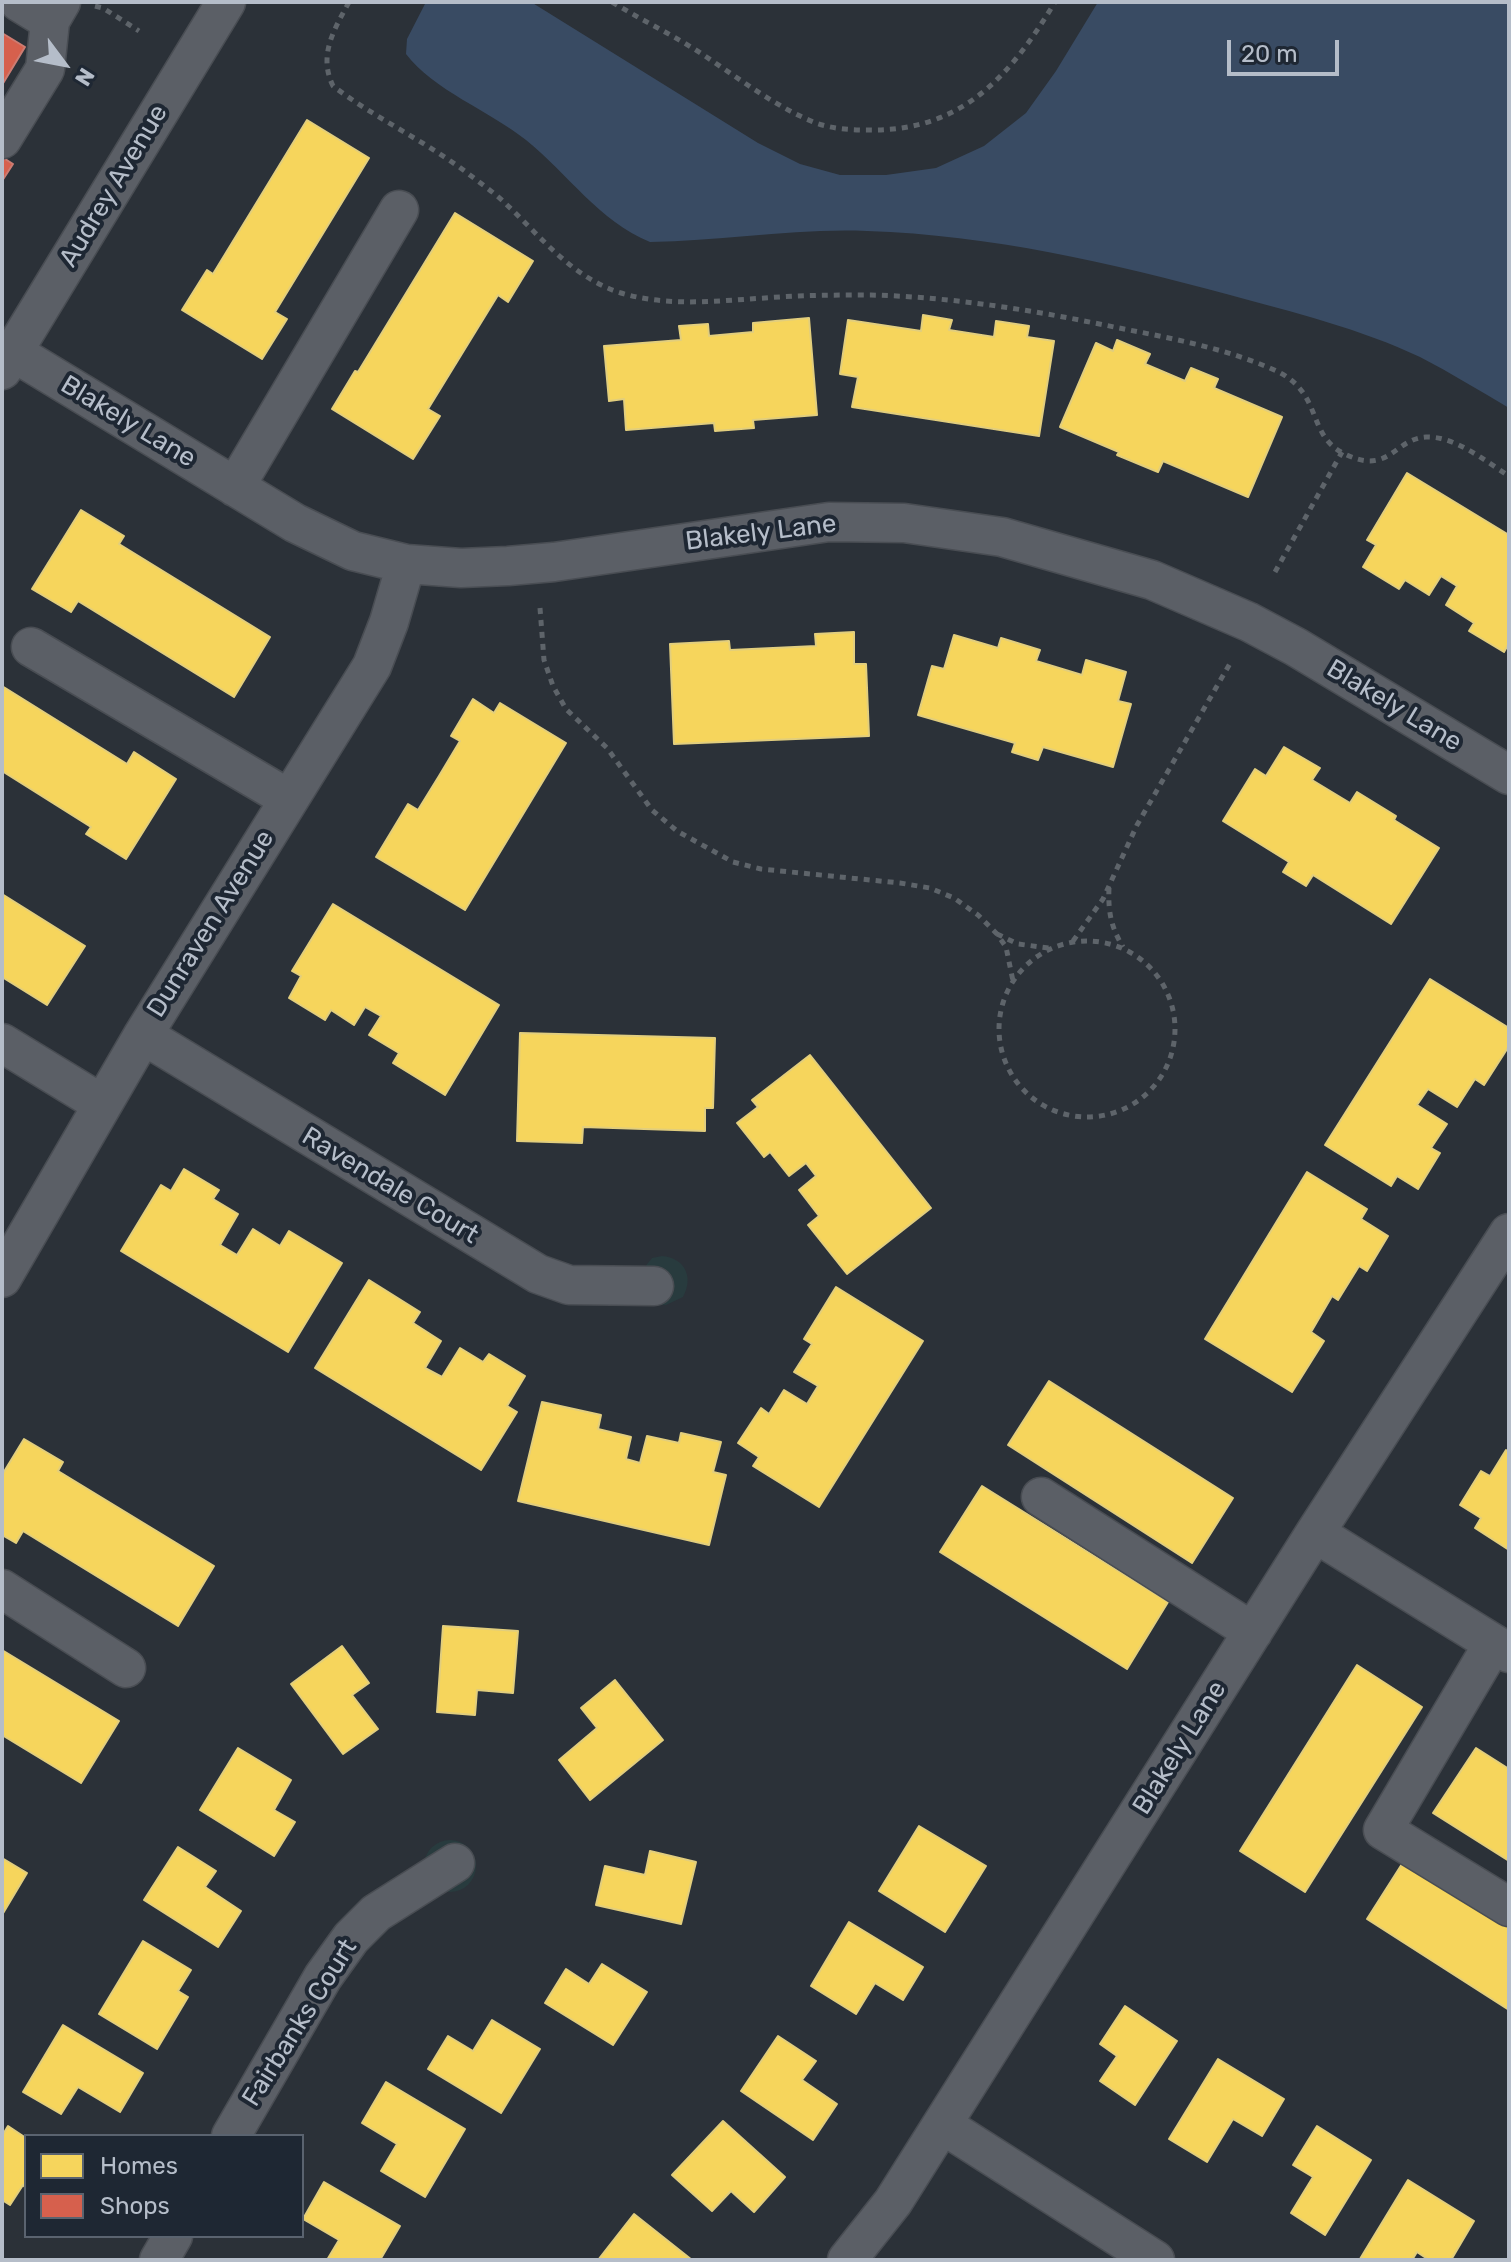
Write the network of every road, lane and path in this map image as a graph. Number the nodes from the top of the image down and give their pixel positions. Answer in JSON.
{"nodes":[{"id":1,"x":82,"y":2,"type":"edge"},
{"id":2,"x":226,"y":2,"type":"edge"},
{"id":3,"x":349,"y":2,"type":"edge"},
{"id":4,"x":612,"y":2,"type":"edge"},
{"id":5,"x":1055,"y":2,"type":"edge"},
{"id":6,"x":43,"y":8,"type":"edge"},
{"id":7,"x":139,"y":31,"type":"dead end"},
{"id":8,"x":2,"y":139,"type":"edge"},
{"id":9,"x":399,"y":210,"type":"dead end"},
{"id":10,"x":7,"y":361,"type":"edge"},
{"id":11,"x":1342,"y":452,"type":"junction"},
{"id":12,"x":1509,"y":476,"type":"edge"},
{"id":13,"x":235,"y":487,"type":"junction"},
{"id":14,"x":406,"y":564,"type":"junction"},
{"id":15,"x":1275,"y":572,"type":"dead end"},
{"id":16,"x":540,"y":608,"type":"dead end"},
{"id":17,"x":31,"y":647,"type":"dead end"},
{"id":18,"x":1232,"y":660,"type":"dead end"},
{"id":19,"x":1509,"y":775,"type":"edge"},
{"id":20,"x":289,"y":799,"type":"junction"},
{"id":21,"x":1110,"y":886,"type":"junction"},
{"id":22,"x":997,"y":934,"type":"junction"},
{"id":23,"x":1072,"y":942,"type":"junction"},
{"id":24,"x":1054,"y":947,"type":"junction"},
{"id":25,"x":1123,"y":948,"type":"junction"},
{"id":26,"x":1013,"y":981,"type":"junction"},
{"id":27,"x":143,"y":1035,"type":"junction"},
{"id":28,"x":2,"y":1043,"type":"edge"},
{"id":29,"x":102,"y":1104,"type":"junction"},
{"id":30,"x":1509,"y":1233,"type":"edge"},
{"id":31,"x":2,"y":1278,"type":"edge"},
{"id":32,"x":654,"y":1286,"type":"dead end"},
{"id":33,"x":1041,"y":1497,"type":"dead end"},
{"id":34,"x":1315,"y":1533,"type":"junction"},
{"id":35,"x":2,"y":1589,"type":"edge"},
{"id":36,"x":1253,"y":1632,"type":"junction"},
{"id":37,"x":1501,"y":1648,"type":"edge"},
{"id":38,"x":126,"y":1668,"type":"dead end"},
{"id":39,"x":455,"y":1863,"type":"dead end"},
{"id":40,"x":1509,"y":1907,"type":"edge"},
{"id":41,"x":943,"y":2125,"type":"junction"},
{"id":42,"x":232,"y":2134,"type":"edge"},
{"id":43,"x":172,"y":2238,"type":"edge"},
{"id":44,"x":159,"y":2260,"type":"edge"},
{"id":45,"x":847,"y":2260,"type":"edge"},
{"id":46,"x":1155,"y":2260,"type":"edge"}],
"edges":[{"from":1,"to":7,"type":"path"},
{"from":2,"to":10,"type":"street","name":"Audrey Avenue"},
{"from":3,"to":11,"type":"path"},
{"from":4,"to":5,"type":"path"},
{"from":6,"to":8,"type":"street"},
{"from":9,"to":13,"type":"street"},
{"from":10,"to":13,"type":"street","name":"Blakely Lane"},
{"from":11,"to":12,"type":"path"},
{"from":11,"to":15,"type":"path"},
{"from":13,"to":14,"type":"street","name":"Blakely Lane"},
{"from":14,"to":19,"type":"street","name":"Blakely Lane"},
{"from":14,"to":20,"type":"street","name":"Dunraven Avenue"},
{"from":16,"to":22,"type":"path"},
{"from":17,"to":20,"type":"street"},
{"from":18,"to":21,"type":"path"},
{"from":20,"to":27,"type":"street","name":"Dunraven Avenue"},
{"from":21,"to":23,"type":"path"},
{"from":21,"to":25,"type":"path"},
{"from":22,"to":24,"type":"path"},
{"from":22,"to":26,"type":"path"},
{"from":23,"to":24,"type":"path"},
{"from":23,"to":25,"type":"path"},
{"from":24,"to":26,"type":"path"},
{"from":25,"to":26,"type":"path"},
{"from":27,"to":29,"type":"street","name":"Dunraven Avenue"},
{"from":27,"to":32,"type":"street","name":"Ravendale Court"},
{"from":28,"to":29,"type":"street"},
{"from":29,"to":31,"type":"street","name":"Dunraven Avenue"},
{"from":30,"to":34,"type":"street","name":"Blakely Lane"},
{"from":33,"to":36,"type":"street"},
{"from":34,"to":36,"type":"street","name":"Blakely Lane"},
{"from":34,"to":37,"type":"street"},
{"from":35,"to":38,"type":"street"},
{"from":36,"to":41,"type":"street","name":"Blakely Lane"},
{"from":37,"to":40,"type":"street"},
{"from":39,"to":42,"type":"street","name":"Fairbanks Court"},
{"from":41,"to":45,"type":"street","name":"Blakely Lane"},
{"from":41,"to":46,"type":"street"},
{"from":43,"to":44,"type":"street"}]}
